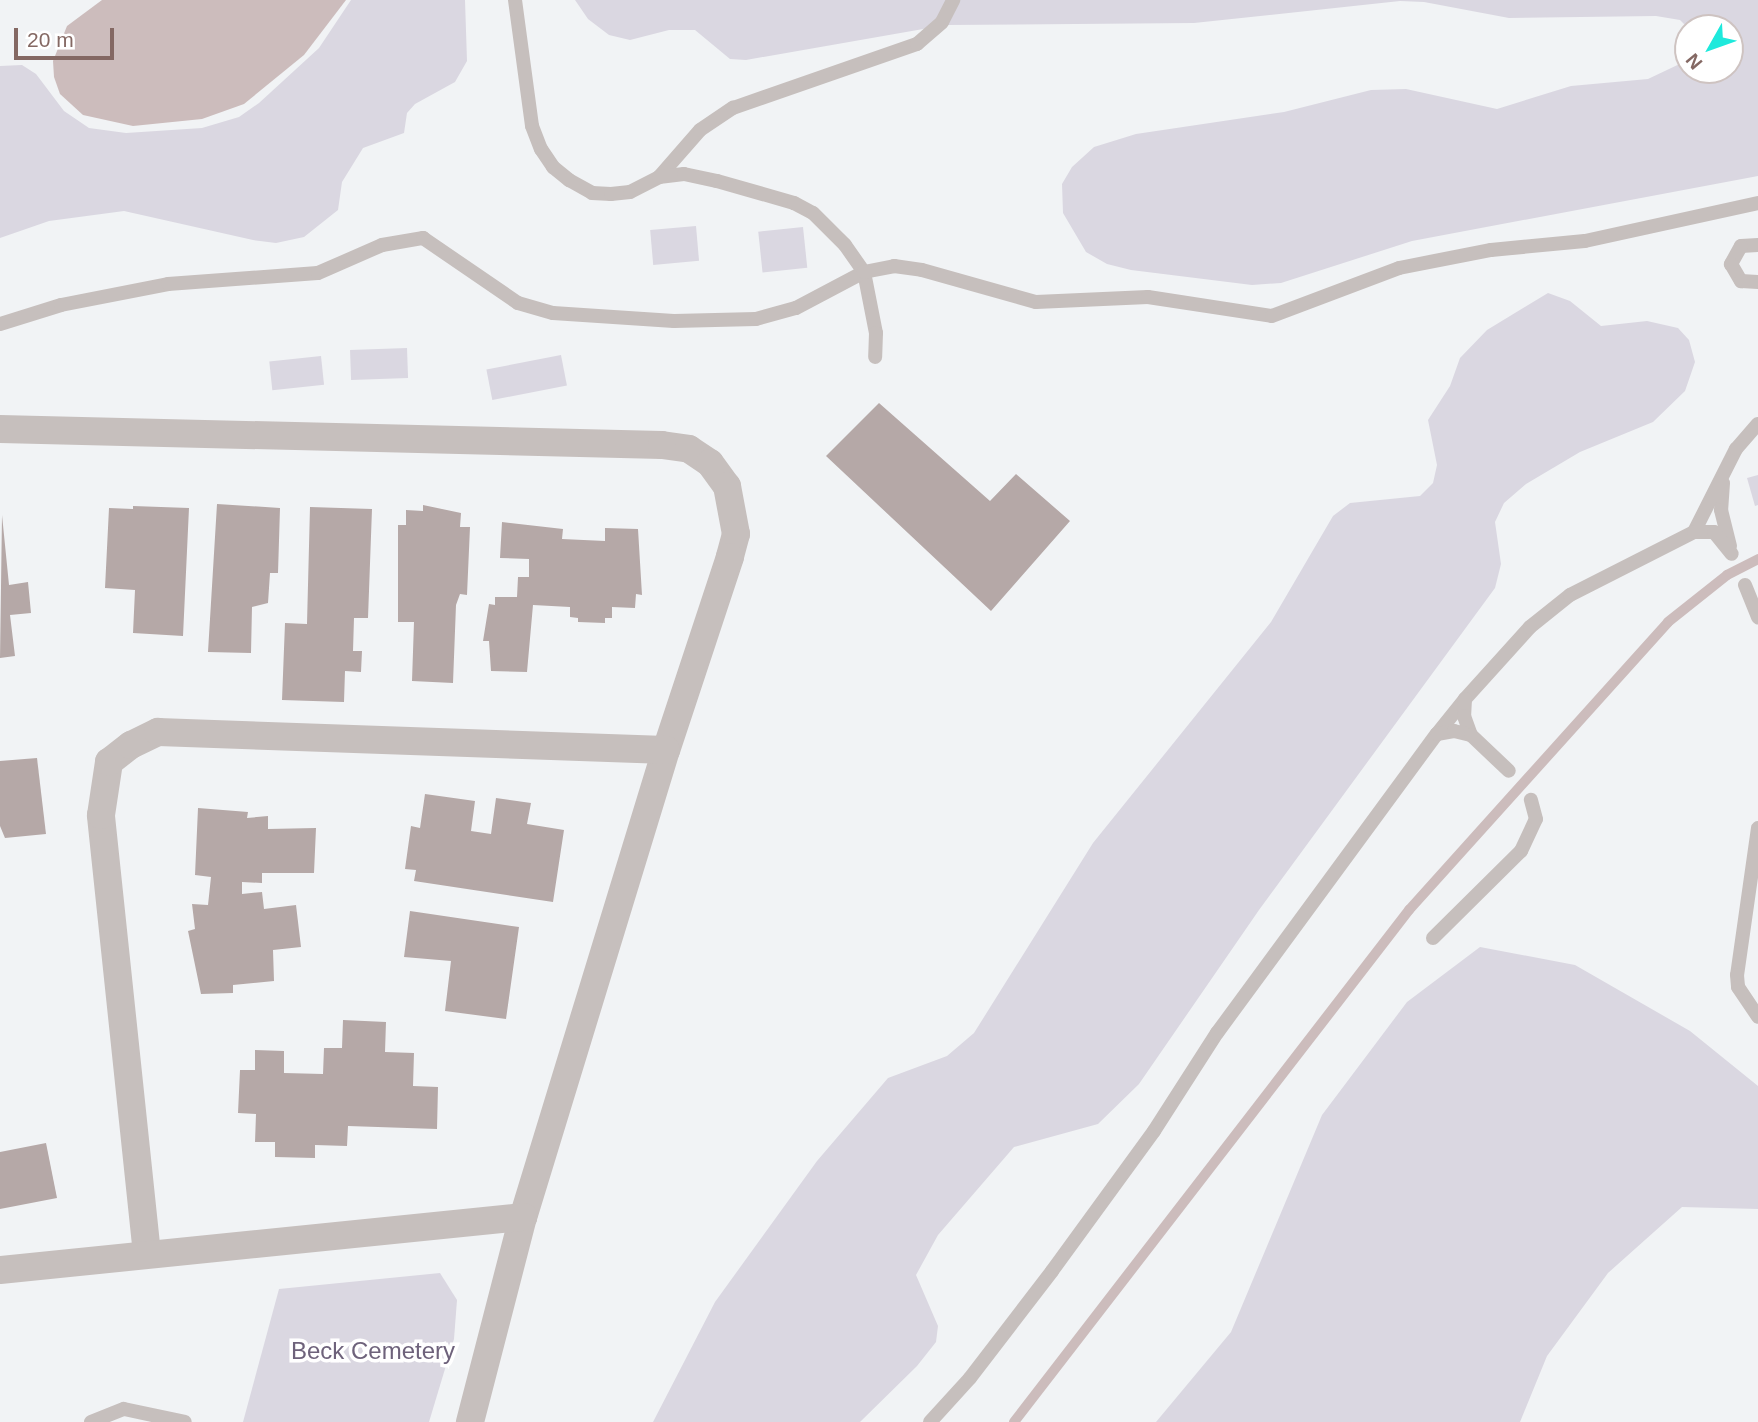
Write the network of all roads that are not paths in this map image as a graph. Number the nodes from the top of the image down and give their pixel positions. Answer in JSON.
{"nodes":[{"id":1,"x":515,"y":0,"type":"edge"},
{"id":2,"x":953,"y":0,"type":"edge"},
{"id":3,"x":682,"y":148,"type":"junction"},
{"id":4,"x":684,"y":174,"type":"junction"},
{"id":5,"x":659,"y":177,"type":"junction"},
{"id":6,"x":1758,"y":203,"type":"edge"},
{"id":7,"x":1758,"y":245,"type":"edge"},
{"id":8,"x":864,"y":272,"type":"junction"},
{"id":9,"x":1758,"y":282,"type":"edge"},
{"id":10,"x":0,"y":324,"type":"edge"},
{"id":11,"x":875,"y":357,"type":"dead end"},
{"id":12,"x":1758,"y":424,"type":"edge"},
{"id":13,"x":0,"y":429,"type":"edge"},
{"id":14,"x":1723,"y":476,"type":"junction"},
{"id":15,"x":1694,"y":532,"type":"junction"},
{"id":16,"x":1745,"y":585,"type":"dead end"},
{"id":17,"x":1758,"y":617,"type":"edge"},
{"id":18,"x":1465,"y":699,"type":"junction"},
{"id":19,"x":1437,"y":734,"type":"junction"},
{"id":20,"x":1471,"y":734,"type":"junction"},
{"id":21,"x":666,"y":750,"type":"junction"},
{"id":22,"x":1509,"y":771,"type":"dead end"},
{"id":23,"x":1531,"y":800,"type":"dead end"},
{"id":24,"x":1758,"y":828,"type":"edge"},
{"id":25,"x":1433,"y":938,"type":"dead end"},
{"id":26,"x":1758,"y":1017,"type":"edge"},
{"id":27,"x":523,"y":1217,"type":"junction"},
{"id":28,"x":147,"y":1254,"type":"junction"},
{"id":29,"x":0,"y":1270,"type":"edge"},
{"id":30,"x":91,"y":1422,"type":"edge"},
{"id":31,"x":185,"y":1422,"type":"edge"},
{"id":32,"x":470,"y":1422,"type":"edge"},
{"id":33,"x":930,"y":1422,"type":"edge"}],
"edges":[{"from":1,"to":5,"type":"lane"},
{"from":2,"to":3,"type":"lane"},
{"from":3,"to":4,"type":"lane"},
{"from":3,"to":5,"type":"lane"},
{"from":4,"to":5,"type":"lane"},
{"from":4,"to":8,"type":"lane"},
{"from":6,"to":8,"type":"lane"},
{"from":7,"to":9,"type":"lane"},
{"from":8,"to":10,"type":"lane"},
{"from":8,"to":11,"type":"lane"},
{"from":12,"to":14,"type":"lane"},
{"from":13,"to":21,"type":"street"},
{"from":14,"to":15,"type":"lane"},
{"from":14,"to":15,"type":"lane"},
{"from":15,"to":18,"type":"lane"},
{"from":16,"to":17,"type":"lane"},
{"from":18,"to":19,"type":"lane"},
{"from":18,"to":20,"type":"lane"},
{"from":19,"to":20,"type":"lane"},
{"from":19,"to":33,"type":"lane"},
{"from":20,"to":22,"type":"lane"},
{"from":21,"to":27,"type":"street"},
{"from":21,"to":28,"type":"street"},
{"from":23,"to":25,"type":"lane"},
{"from":24,"to":26,"type":"lane"},
{"from":27,"to":28,"type":"street"},
{"from":27,"to":32,"type":"street"},
{"from":28,"to":29,"type":"street"},
{"from":30,"to":31,"type":"lane"}]}
